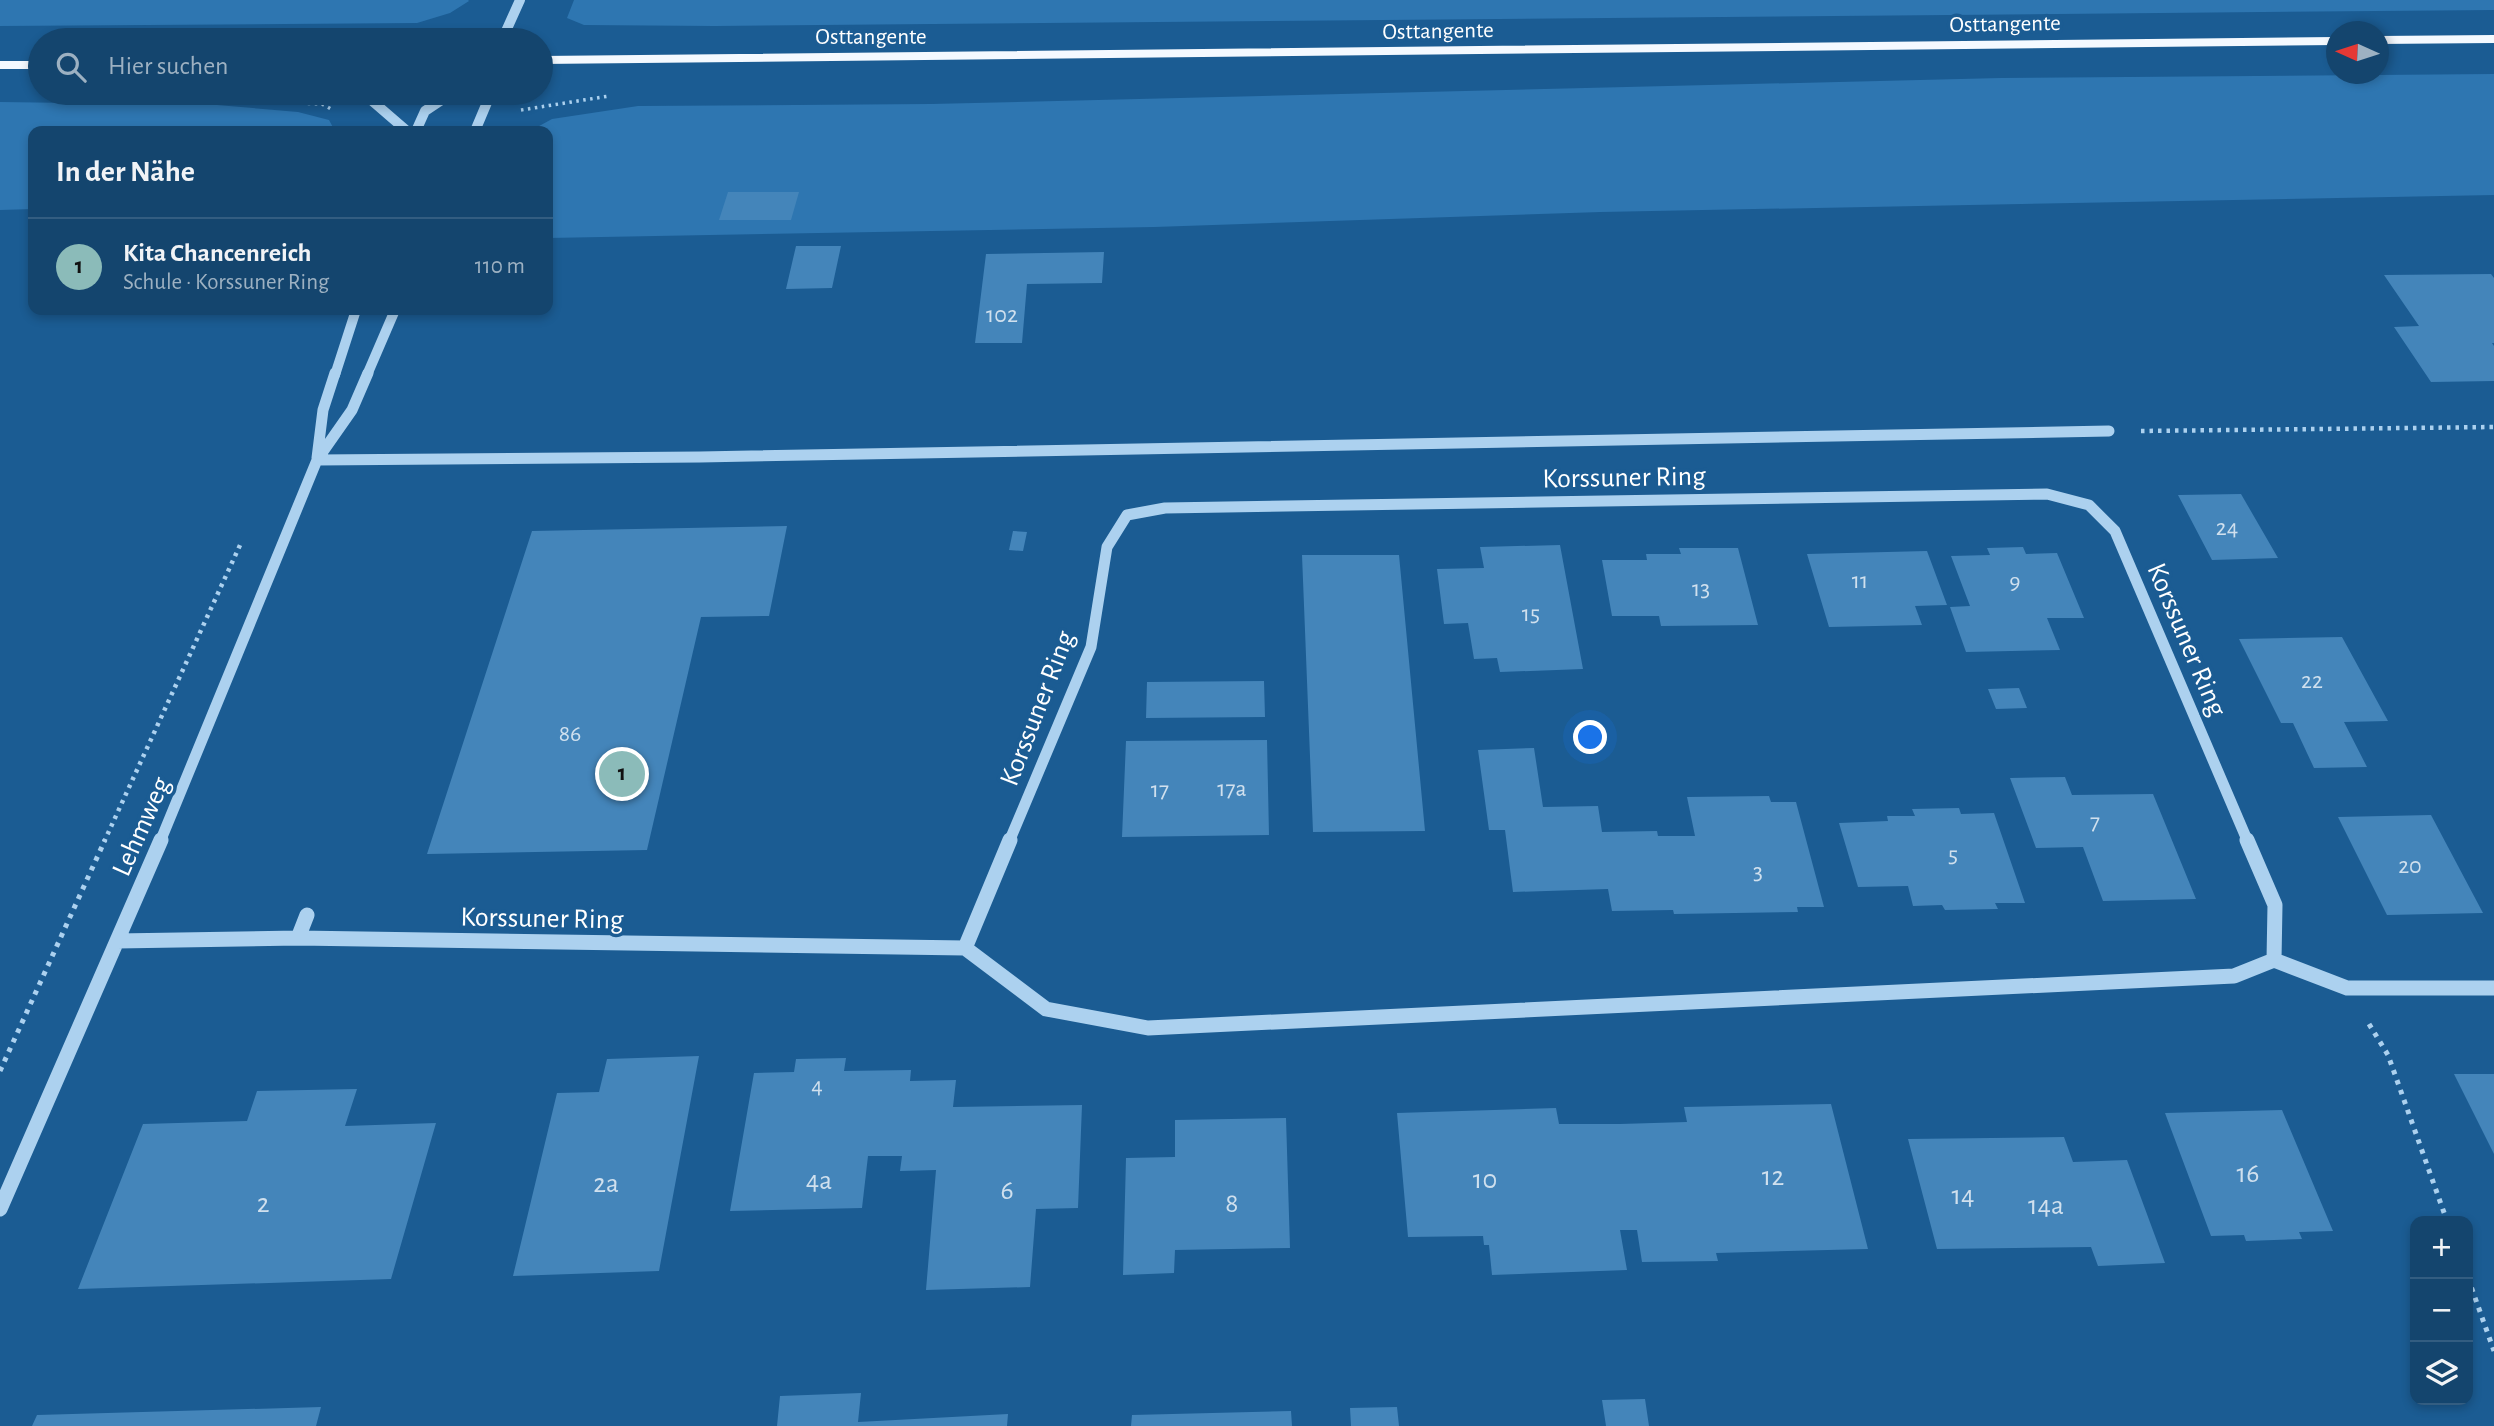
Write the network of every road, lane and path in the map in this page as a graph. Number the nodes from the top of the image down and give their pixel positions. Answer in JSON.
{"nodes":[{"id":1,"x":520,"y":0,"type":"edge"},
{"id":2,"x":507,"y":28,"type":"edge"},
{"id":3,"x":2494,"y":39,"type":"edge"},
{"id":4,"x":2389,"y":40,"type":"edge"},
{"id":5,"x":2326,"y":41,"type":"edge"},
{"id":6,"x":553,"y":60,"type":"edge"},
{"id":7,"x":0,"y":65,"type":"edge"},
{"id":8,"x":28,"y":65,"type":"edge"},
{"id":9,"x":323,"y":105,"type":"edge"},
{"id":10,"x":377,"y":105,"type":"edge"},
{"id":11,"x":434,"y":105,"type":"edge"},
{"id":12,"x":486,"y":105,"type":"edge"},
{"id":13,"x":342,"y":115,"type":"dead end"},
{"id":14,"x":401,"y":126,"type":"edge"},
{"id":15,"x":418,"y":126,"type":"edge"},
{"id":16,"x":477,"y":126,"type":"edge"},
{"id":17,"x":354,"y":315,"type":"edge"},
{"id":18,"x":393,"y":315,"type":"edge"},
{"id":19,"x":2494,"y":427,"type":"edge"},
{"id":20,"x":2109,"y":431,"type":"joint"},
{"id":21,"x":317,"y":460,"type":"junction"},
{"id":22,"x":244,"y":536,"type":"dead end"},
{"id":23,"x":307,"y":915,"type":"dead end"},
{"id":24,"x":298,"y":938,"type":"junction"},
{"id":25,"x":117,"y":941,"type":"junction"},
{"id":26,"x":965,"y":948,"type":"junction"},
{"id":27,"x":2274,"y":960,"type":"junction"},
{"id":28,"x":2347,"y":988,"type":"junction"},
{"id":29,"x":2494,"y":988,"type":"edge"},
{"id":30,"x":0,"y":1071,"type":"edge"},
{"id":31,"x":0,"y":1209,"type":"edge"},
{"id":32,"x":2445,"y":1216,"type":"edge"},
{"id":33,"x":2468,"y":1279,"type":"edge"},
{"id":34,"x":2494,"y":1351,"type":"edge"}],
"edges":[{"from":1,"to":2,"type":"street"},
{"from":3,"to":4,"type":"main road"},
{"from":5,"to":6,"type":"main road","name":"Osttangente"},
{"from":7,"to":8,"type":"main road"},
{"from":9,"to":13,"type":"path"},
{"from":10,"to":14,"type":"street"},
{"from":11,"to":15,"type":"street"},
{"from":12,"to":16,"type":"street"},
{"from":17,"to":21,"type":"street","name":"Lehmweg"},
{"from":18,"to":21,"type":"street","name":"Lehmweg"},
{"from":19,"to":20,"type":"path"},
{"from":20,"to":21,"type":"street"},
{"from":21,"to":25,"type":"street","name":"Lehmweg"},
{"from":22,"to":30,"type":"path"},
{"from":23,"to":24,"type":"street"},
{"from":24,"to":25,"type":"street","name":"Korssuner Ring"},
{"from":24,"to":26,"type":"street","name":"Korssuner Ring"},
{"from":25,"to":31,"type":"street","name":"Lehmweg"},
{"from":26,"to":27,"type":"street"},
{"from":26,"to":27,"type":"street","name":"Korssuner Ring"},
{"from":27,"to":28,"type":"street"},
{"from":28,"to":29,"type":"street"},
{"from":28,"to":32,"type":"path"},
{"from":33,"to":34,"type":"path"}]}
